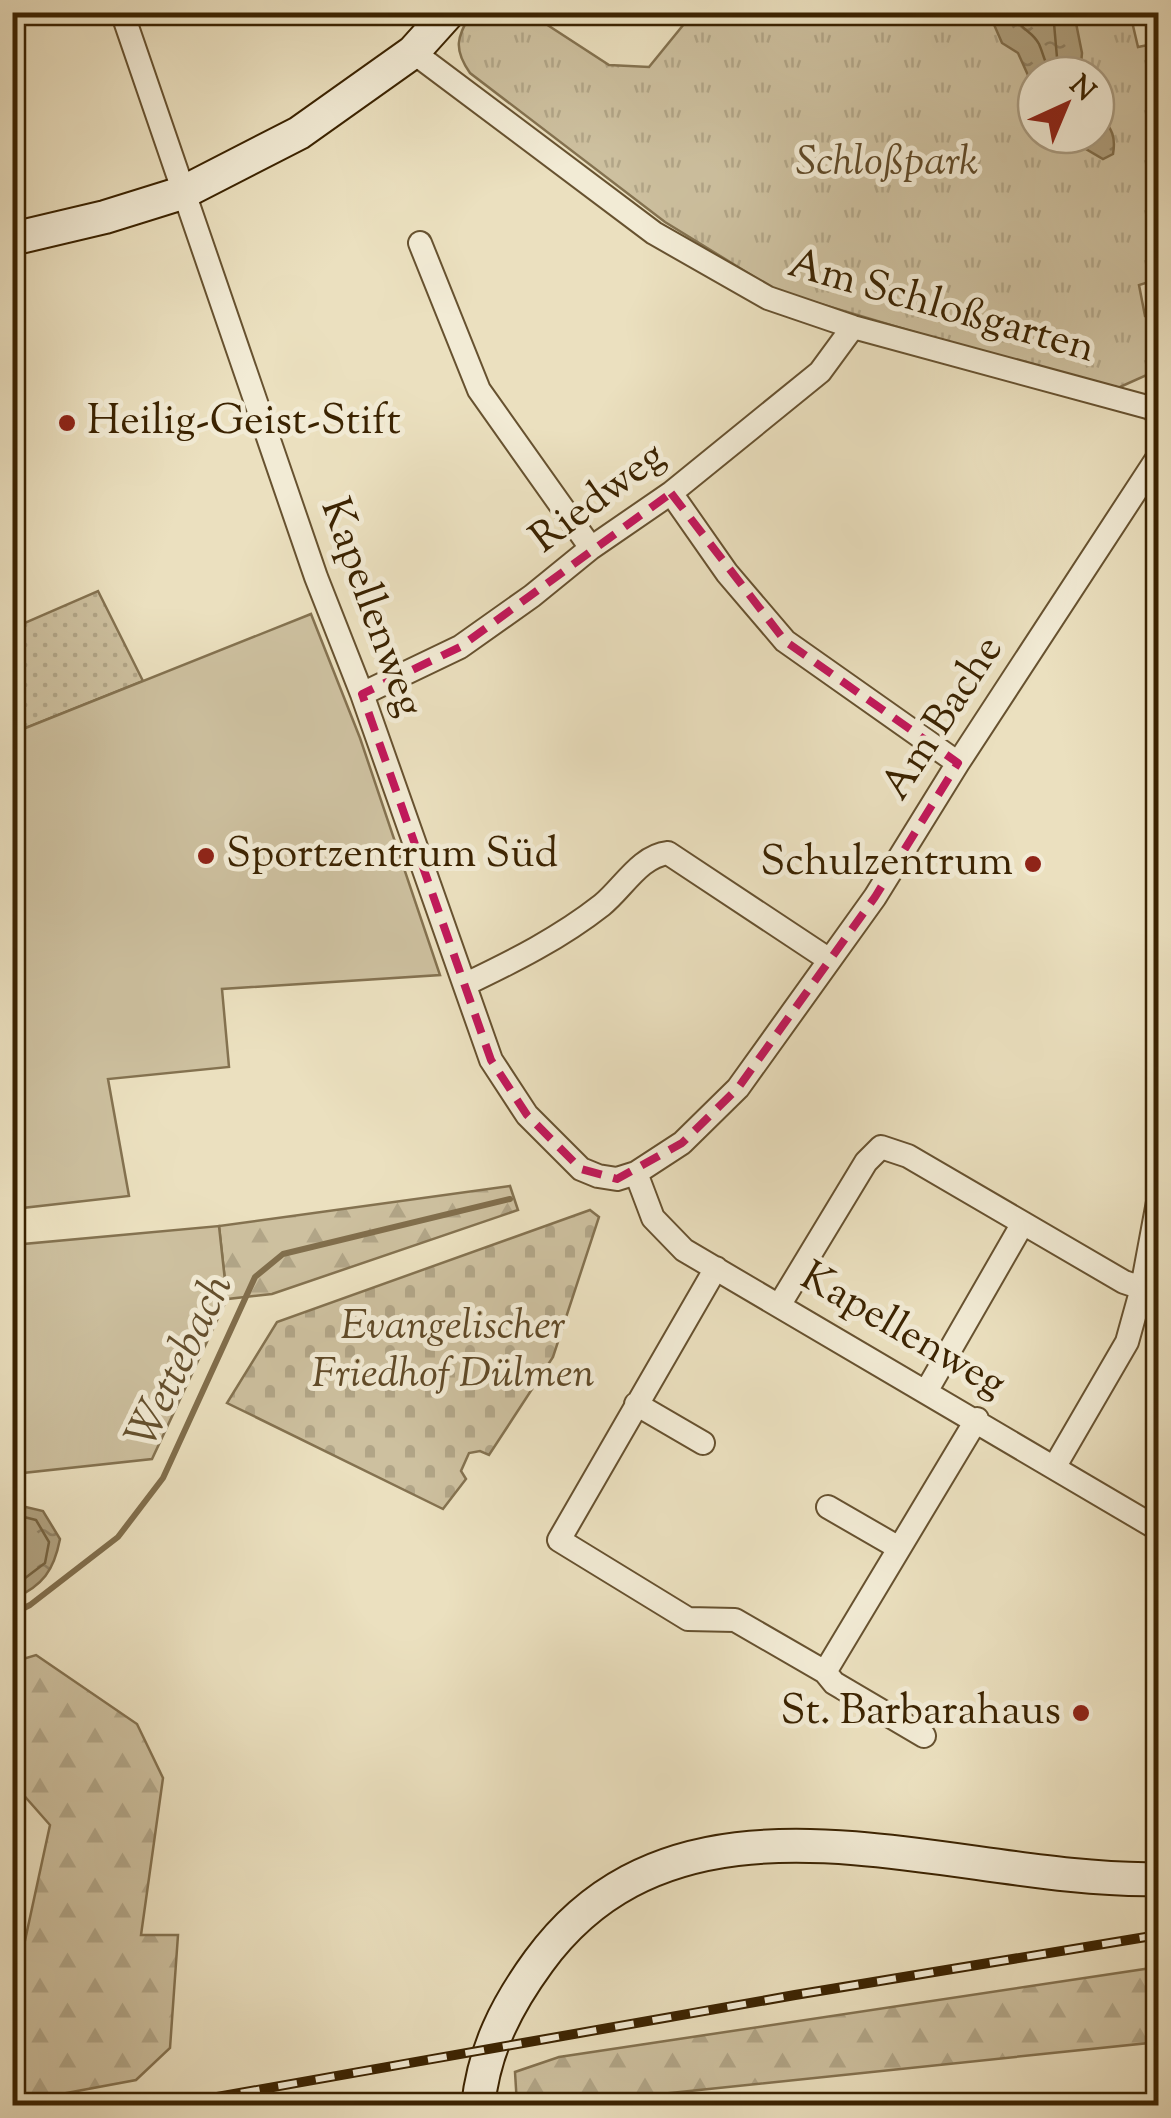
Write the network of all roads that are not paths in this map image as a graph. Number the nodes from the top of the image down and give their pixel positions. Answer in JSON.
{"nodes":[{"id":1,"x":122,"y":12,"type":"edge"},
{"id":2,"x":449,"y":12,"type":"edge"},
{"id":3,"x":413,"y":52,"type":"junction"},
{"id":4,"x":182,"y":193,"type":"junction"},
{"id":5,"x":12,"y":239,"type":"edge"},
{"id":6,"x":420,"y":244,"type":"dead end"},
{"id":7,"x":852,"y":327,"type":"junction"},
{"id":8,"x":1158,"y":416,"type":"edge"},
{"id":9,"x":1158,"y":457,"type":"edge"},
{"id":10,"x":672,"y":494,"type":"junction"},
{"id":11,"x":591,"y":548,"type":"junction"},
{"id":12,"x":362,"y":694,"type":"junction"},
{"id":13,"x":958,"y":763,"type":"junction"},
{"id":14,"x":828,"y":959,"type":"junction"},
{"id":15,"x":466,"y":984,"type":"junction"},
{"id":16,"x":626,"y":1176,"type":"junction"},
{"id":17,"x":1158,"y":1202,"type":"edge"},
{"id":18,"x":1023,"y":1223,"type":"junction"},
{"id":19,"x":716,"y":1268,"type":"junction"},
{"id":20,"x":1142,"y":1288,"type":"junction"},
{"id":21,"x":780,"y":1304,"type":"junction"},
{"id":22,"x":927,"y":1390,"type":"junction"},
{"id":23,"x":636,"y":1404,"type":"junction"},
{"id":24,"x":976,"y":1419,"type":"junction"},
{"id":25,"x":703,"y":1443,"type":"dead end"},
{"id":26,"x":1055,"y":1466,"type":"junction"},
{"id":27,"x":828,"y":1507,"type":"dead end"},
{"id":28,"x":1158,"y":1530,"type":"edge"},
{"id":29,"x":899,"y":1548,"type":"junction"},
{"id":30,"x":824,"y":1672,"type":"junction"},
{"id":31,"x":924,"y":1736,"type":"dead end"},
{"id":32,"x":1158,"y":1879,"type":"edge"},
{"id":33,"x":478,"y":2106,"type":"edge"}],
"edges":[{"from":1,"to":4,"type":"street","name":"Kapellenweg"},
{"from":2,"to":3,"type":"street"},
{"from":3,"to":4,"type":"street"},
{"from":3,"to":7,"type":"street","name":"Am Schloßgarten"},
{"from":4,"to":5,"type":"street"},
{"from":4,"to":12,"type":"street","name":"Kapellenweg"},
{"from":6,"to":11,"type":"street"},
{"from":7,"to":8,"type":"street","name":"Am Schloßgarten"},
{"from":7,"to":10,"type":"street","name":"Riedweg"},
{"from":9,"to":13,"type":"street","name":"Am Bache"},
{"from":10,"to":11,"type":"street","name":"Riedweg"},
{"from":10,"to":13,"type":"street"},
{"from":11,"to":12,"type":"street","name":"Riedweg"},
{"from":12,"to":15,"type":"street","name":"Kapellenweg"},
{"from":13,"to":14,"type":"street","name":"Am Bache"},
{"from":14,"to":15,"type":"street"},
{"from":14,"to":16,"type":"street","name":"Am Bache"},
{"from":15,"to":16,"type":"street","name":"Kapellenweg"},
{"from":16,"to":19,"type":"street","name":"Kapellenweg"},
{"from":17,"to":20,"type":"street"},
{"from":18,"to":20,"type":"street"},
{"from":18,"to":21,"type":"street"},
{"from":18,"to":22,"type":"street"},
{"from":19,"to":21,"type":"street","name":"Kapellenweg"},
{"from":19,"to":23,"type":"street"},
{"from":20,"to":26,"type":"street"},
{"from":21,"to":22,"type":"street","name":"Kapellenweg"},
{"from":22,"to":24,"type":"street","name":"Kapellenweg"},
{"from":23,"to":25,"type":"street"},
{"from":23,"to":30,"type":"street"},
{"from":24,"to":26,"type":"street","name":"Kapellenweg"},
{"from":24,"to":29,"type":"street"},
{"from":26,"to":28,"type":"street","name":"Kapellenweg"},
{"from":27,"to":29,"type":"street"},
{"from":29,"to":30,"type":"street"},
{"from":30,"to":31,"type":"street"},
{"from":32,"to":33,"type":"street"}]}
